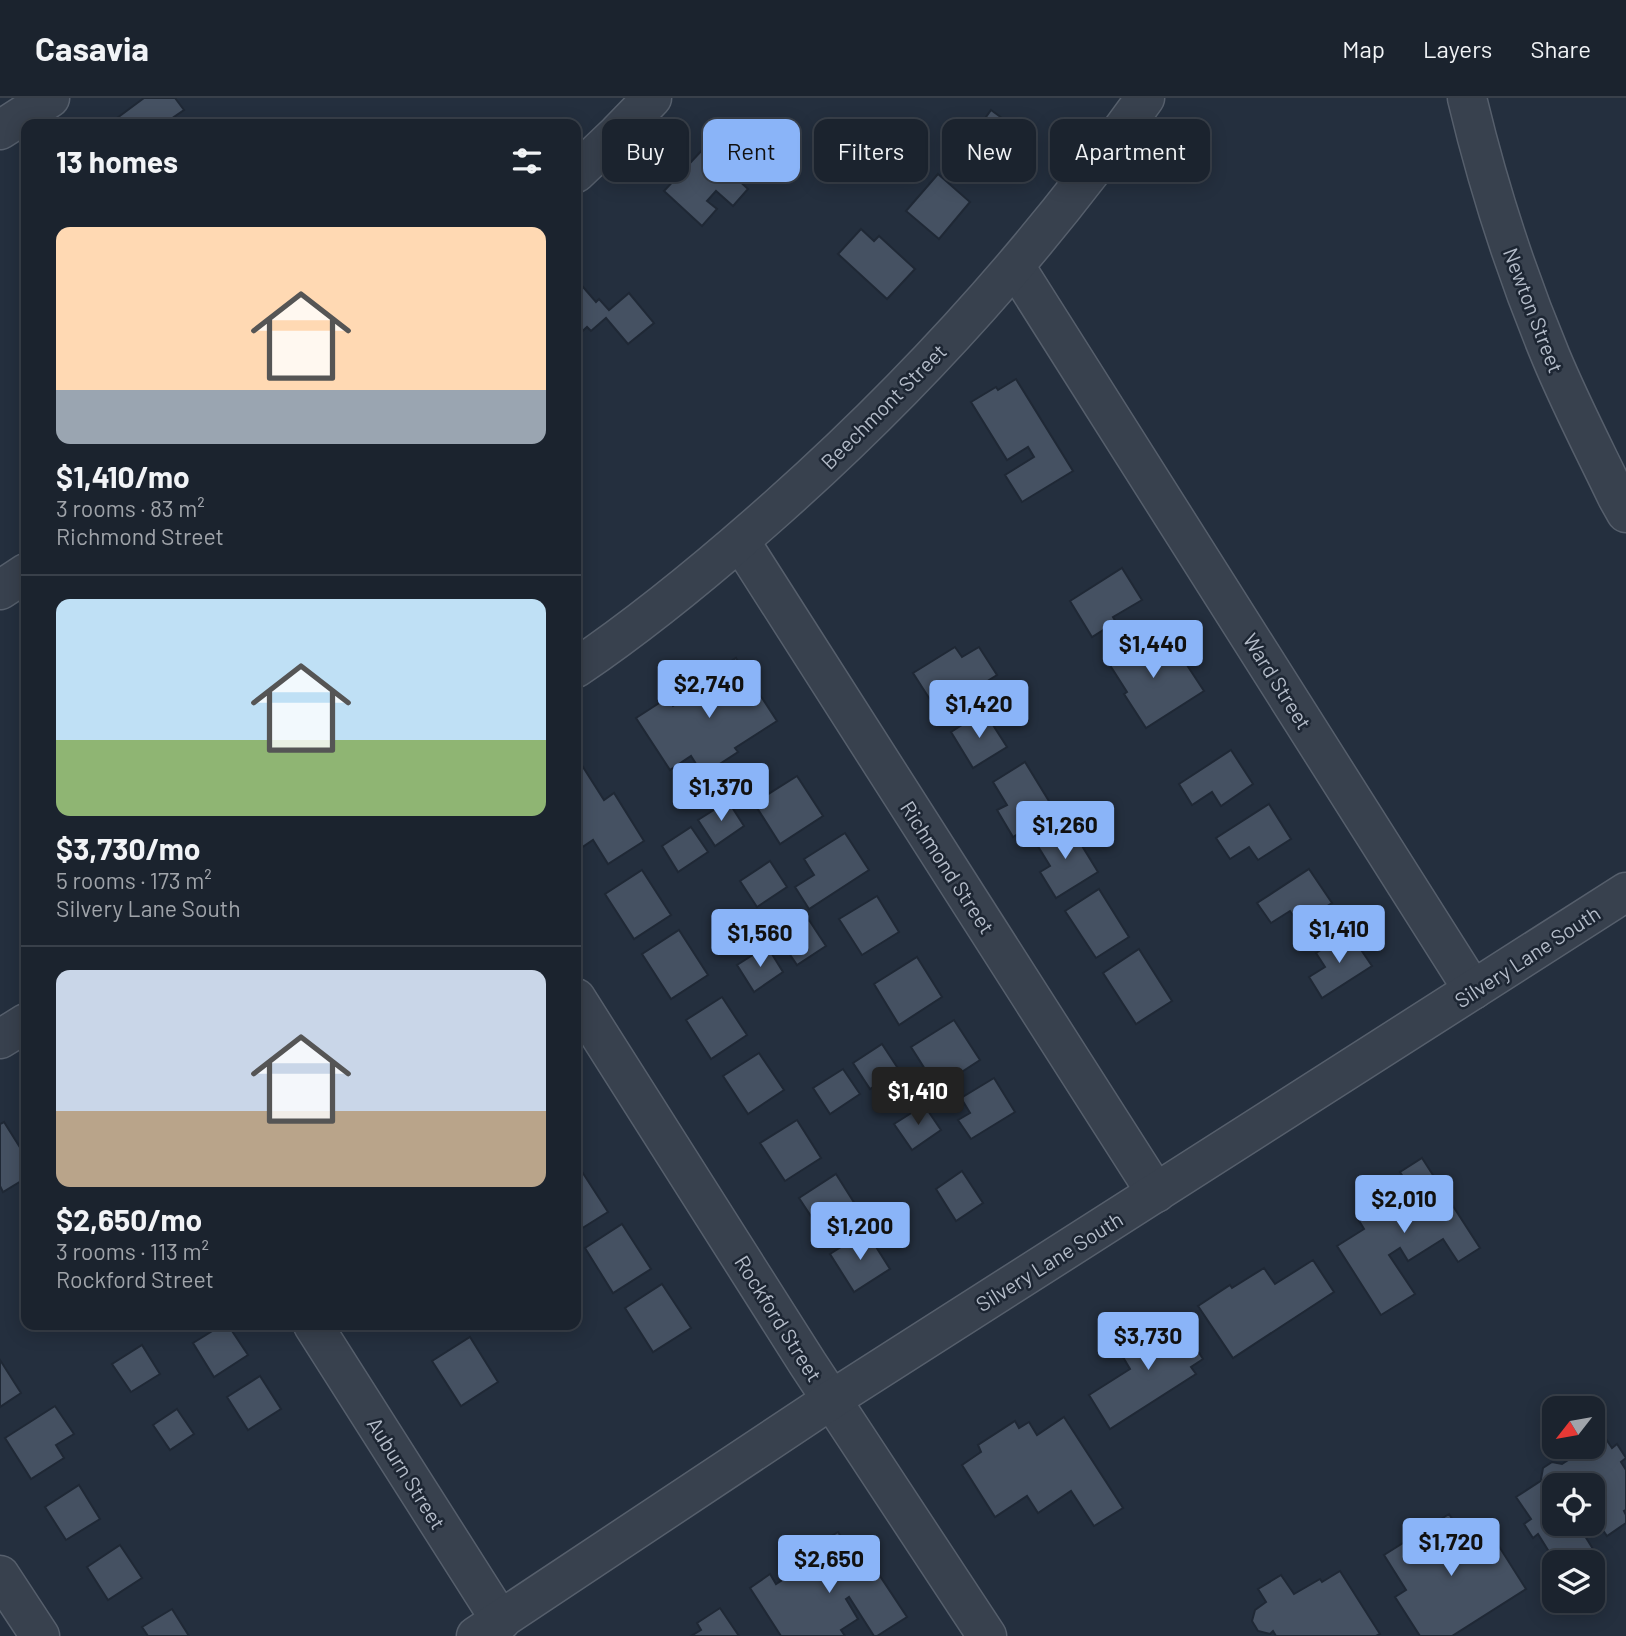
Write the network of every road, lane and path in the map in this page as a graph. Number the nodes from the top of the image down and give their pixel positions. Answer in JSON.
{"nodes":[{"id":1,"x":50,"y":98,"type":"edge"},
{"id":2,"x":652,"y":98,"type":"edge"},
{"id":3,"x":1144,"y":98,"type":"edge"},
{"id":4,"x":1467,"y":98,"type":"edge"},
{"id":5,"x":10,"y":121,"type":"edge"},
{"id":6,"x":581,"y":168,"type":"edge"},
{"id":7,"x":1014,"y":265,"type":"junction"},
{"id":8,"x":1626,"y":513,"type":"edge"},
{"id":9,"x":740,"y":541,"type":"junction"},
{"id":10,"x":21,"y":576,"type":"edge"},
{"id":11,"x":0,"y":590,"type":"edge"},
{"id":12,"x":581,"y":664,"type":"edge"},
{"id":13,"x":1626,"y":892,"type":"edge"},
{"id":14,"x":1473,"y":990,"type":"junction"},
{"id":15,"x":581,"y":1006,"type":"edge"},
{"id":16,"x":21,"y":1026,"type":"edge"},
{"id":17,"x":0,"y":1039,"type":"edge"},
{"id":18,"x":1156,"y":1193,"type":"junction"},
{"id":19,"x":316,"y":1330,"type":"edge"},
{"id":20,"x":831,"y":1400,"type":"junction"},
{"id":21,"x":0,"y":1575,"type":"edge"},
{"id":22,"x":488,"y":1628,"type":"edge"},
{"id":23,"x":40,"y":1636,"type":"edge"},
{"id":24,"x":986,"y":1636,"type":"edge"}],
"edges":[{"from":1,"to":5,"type":"street"},
{"from":2,"to":6,"type":"street"},
{"from":3,"to":7,"type":"street","name":"Beechmont Street"},
{"from":4,"to":8,"type":"street","name":"Newton Street"},
{"from":7,"to":9,"type":"street","name":"Beechmont Street"},
{"from":7,"to":14,"type":"street","name":"Ward Street"},
{"from":9,"to":12,"type":"street","name":"Beechmont Street"},
{"from":9,"to":18,"type":"street","name":"Richmond Street"},
{"from":10,"to":11,"type":"street"},
{"from":13,"to":14,"type":"street","name":"Silvery Lane South"},
{"from":14,"to":18,"type":"street","name":"Silvery Lane South"},
{"from":15,"to":20,"type":"street","name":"Rockford Street"},
{"from":16,"to":17,"type":"street"},
{"from":18,"to":20,"type":"street","name":"Silvery Lane South"},
{"from":19,"to":22,"type":"street","name":"Auburn Street"},
{"from":20,"to":22,"type":"street","name":"Silvery Lane South"},
{"from":20,"to":24,"type":"street","name":"Rockford Street"},
{"from":21,"to":23,"type":"street"}]}
